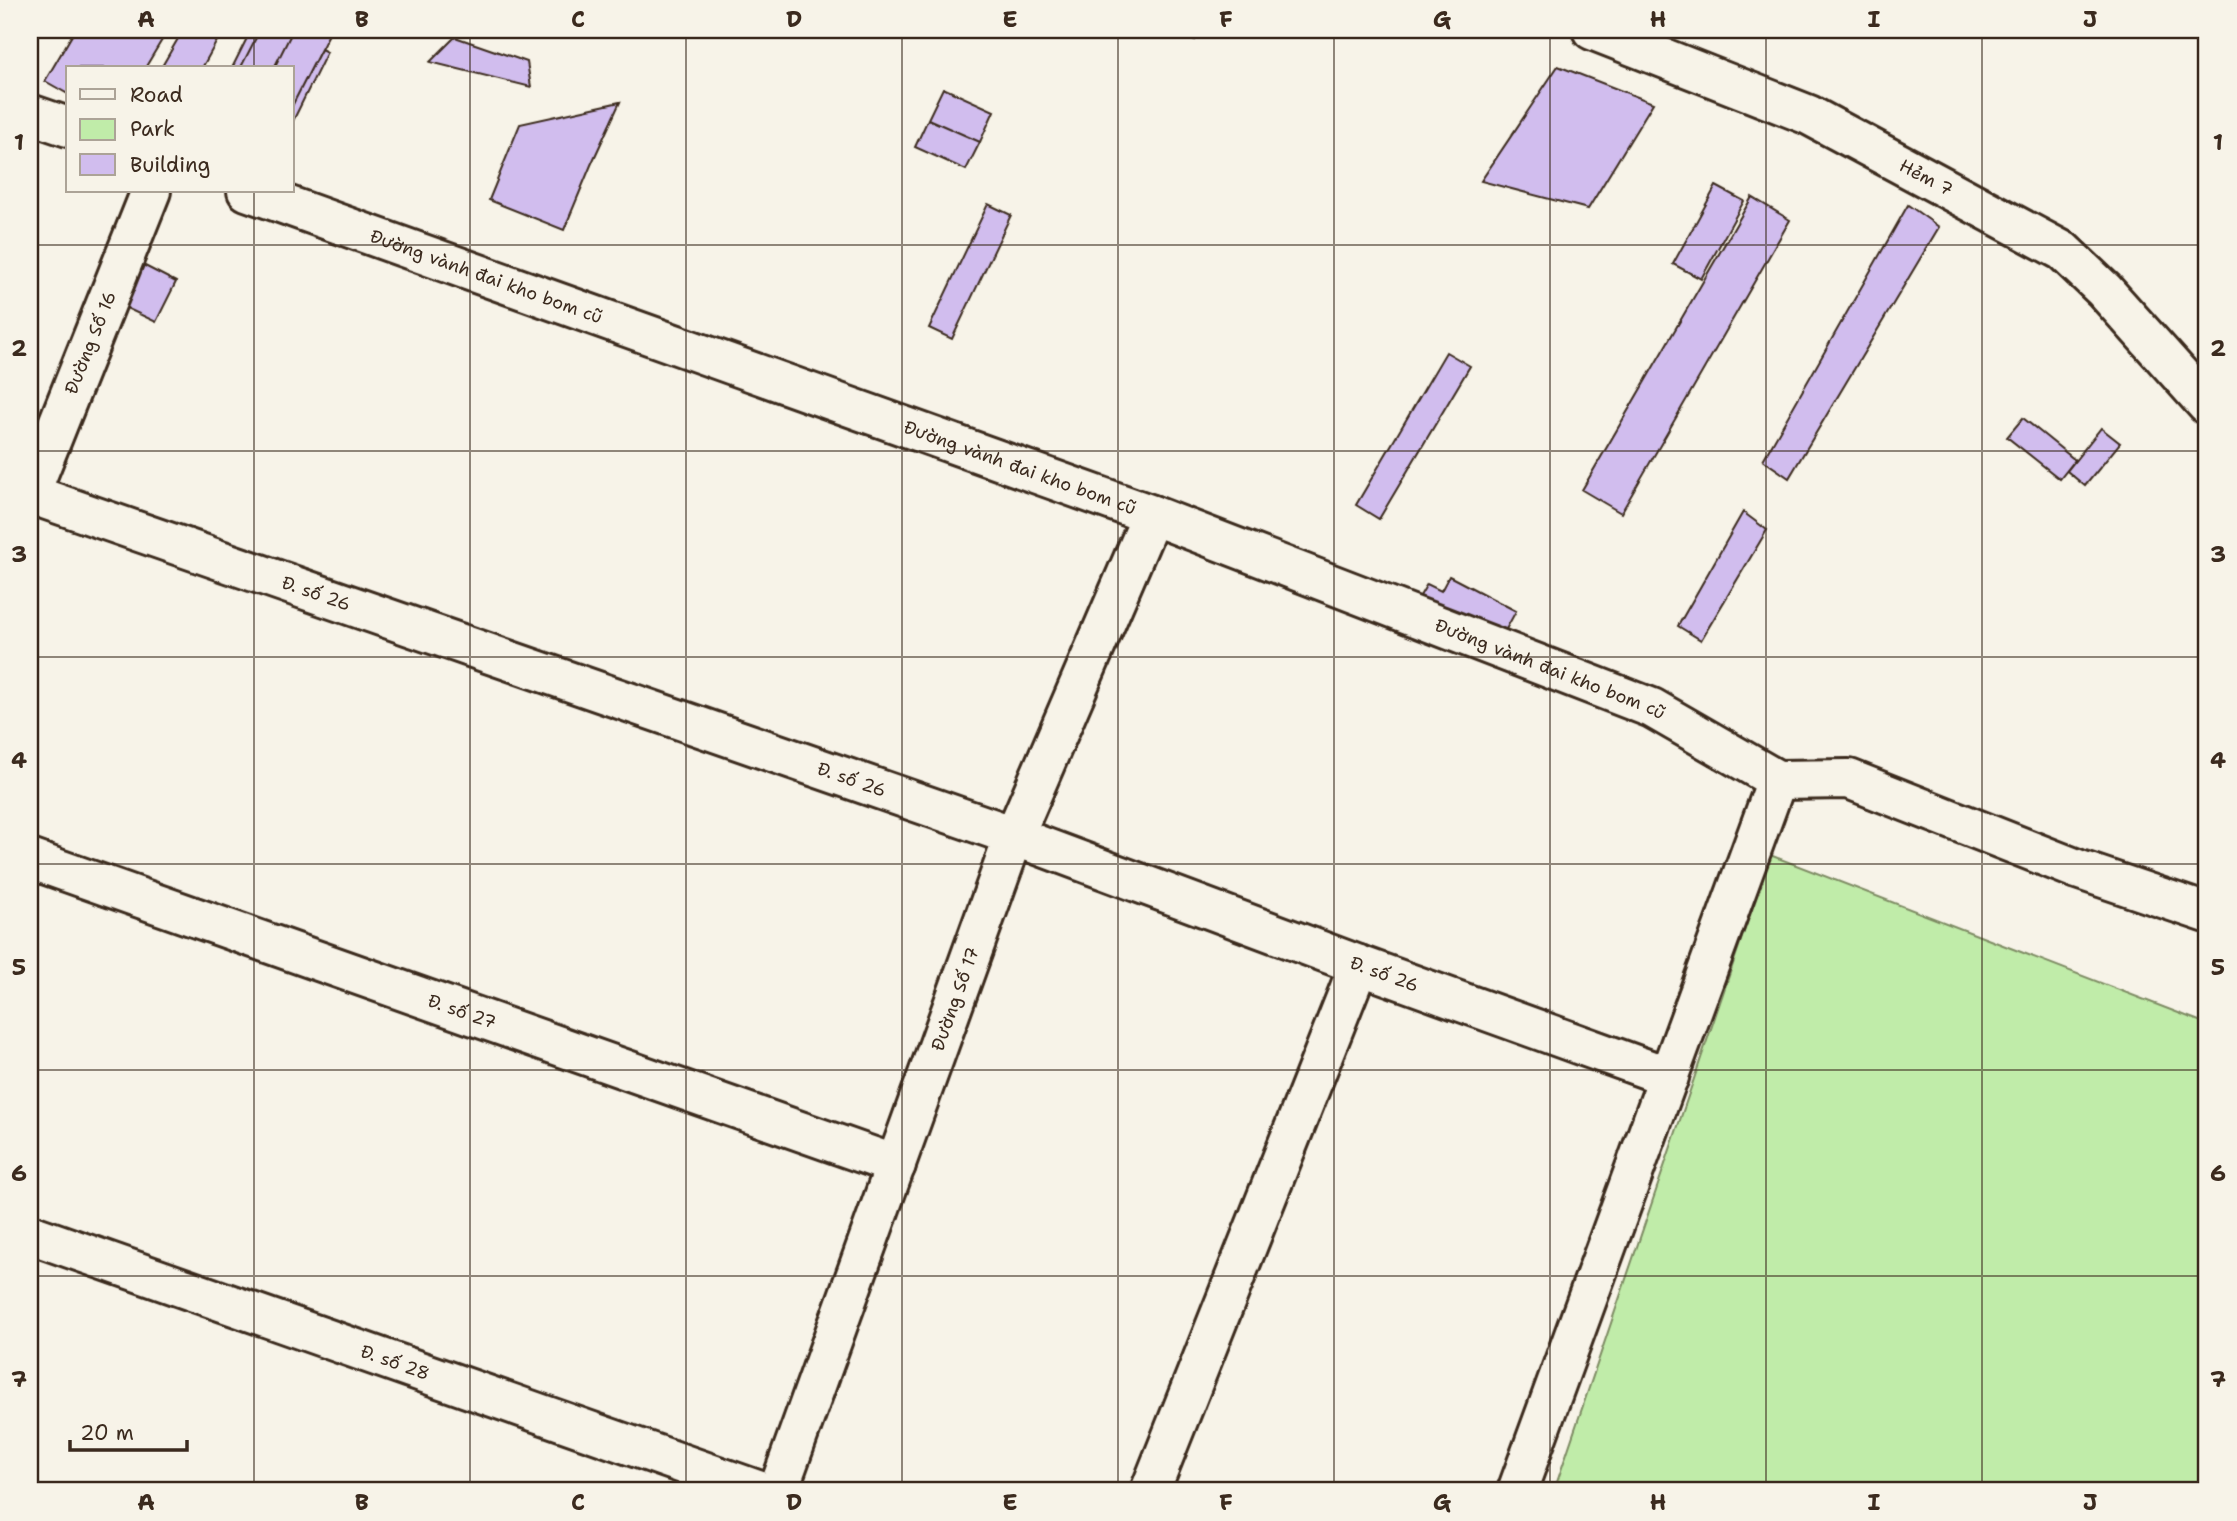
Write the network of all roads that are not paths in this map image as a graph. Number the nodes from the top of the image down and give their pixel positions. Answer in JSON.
{"nodes":[{"id":1,"x":1592,"y":30,"type":"edge"},
{"id":2,"x":30,"y":114,"type":"edge"},
{"id":3,"x":66,"y":126,"type":"edge"},
{"id":4,"x":151,"y":192,"type":"edge"},
{"id":5,"x":250,"y":192,"type":"edge"},
{"id":6,"x":2207,"y":405,"type":"edge"},
{"id":7,"x":30,"y":494,"type":"edge"},
{"id":8,"x":1152,"y":515,"type":"junction"},
{"id":9,"x":1777,"y":780,"type":"junction"},
{"id":10,"x":1014,"y":836,"type":"junction"},
{"id":11,"x":30,"y":859,"type":"edge"},
{"id":12,"x":2207,"y":913,"type":"edge"},
{"id":13,"x":1359,"y":965,"type":"junction"},
{"id":14,"x":1669,"y":1077,"type":"junction"},
{"id":15,"x":895,"y":1165,"type":"junction"},
{"id":16,"x":30,"y":1234,"type":"edge"},
{"id":17,"x":760,"y":1491,"type":"edge"},
{"id":18,"x":778,"y":1491,"type":"edge"},
{"id":19,"x":1150,"y":1491,"type":"edge"},
{"id":20,"x":1517,"y":1491,"type":"edge"}],
"edges":[{"from":1,"to":6,"type":"street","name":"Hẻm 7"},
{"from":2,"to":3,"type":"street"},
{"from":4,"to":7,"type":"street","name":"Đường Số 16"},
{"from":5,"to":8,"type":"street","name":"Đường vành đai kho bom cũ"},
{"from":7,"to":10,"type":"street","name":"Đ. số 26"},
{"from":8,"to":9,"type":"street","name":"Đường vành đai kho bom cũ"},
{"from":8,"to":10,"type":"street","name":"Đường Số 17"},
{"from":9,"to":12,"type":"street"},
{"from":9,"to":14,"type":"street"},
{"from":10,"to":13,"type":"street","name":"Đ. số 26"},
{"from":10,"to":15,"type":"street","name":"Đường Số 17"},
{"from":11,"to":15,"type":"street","name":"Đ. số 27"},
{"from":13,"to":14,"type":"street","name":"Đ. số 26"},
{"from":13,"to":19,"type":"street"},
{"from":14,"to":20,"type":"street"},
{"from":15,"to":18,"type":"street","name":"Đường Số 17"},
{"from":16,"to":17,"type":"street","name":"Đ. số 28"}]}
